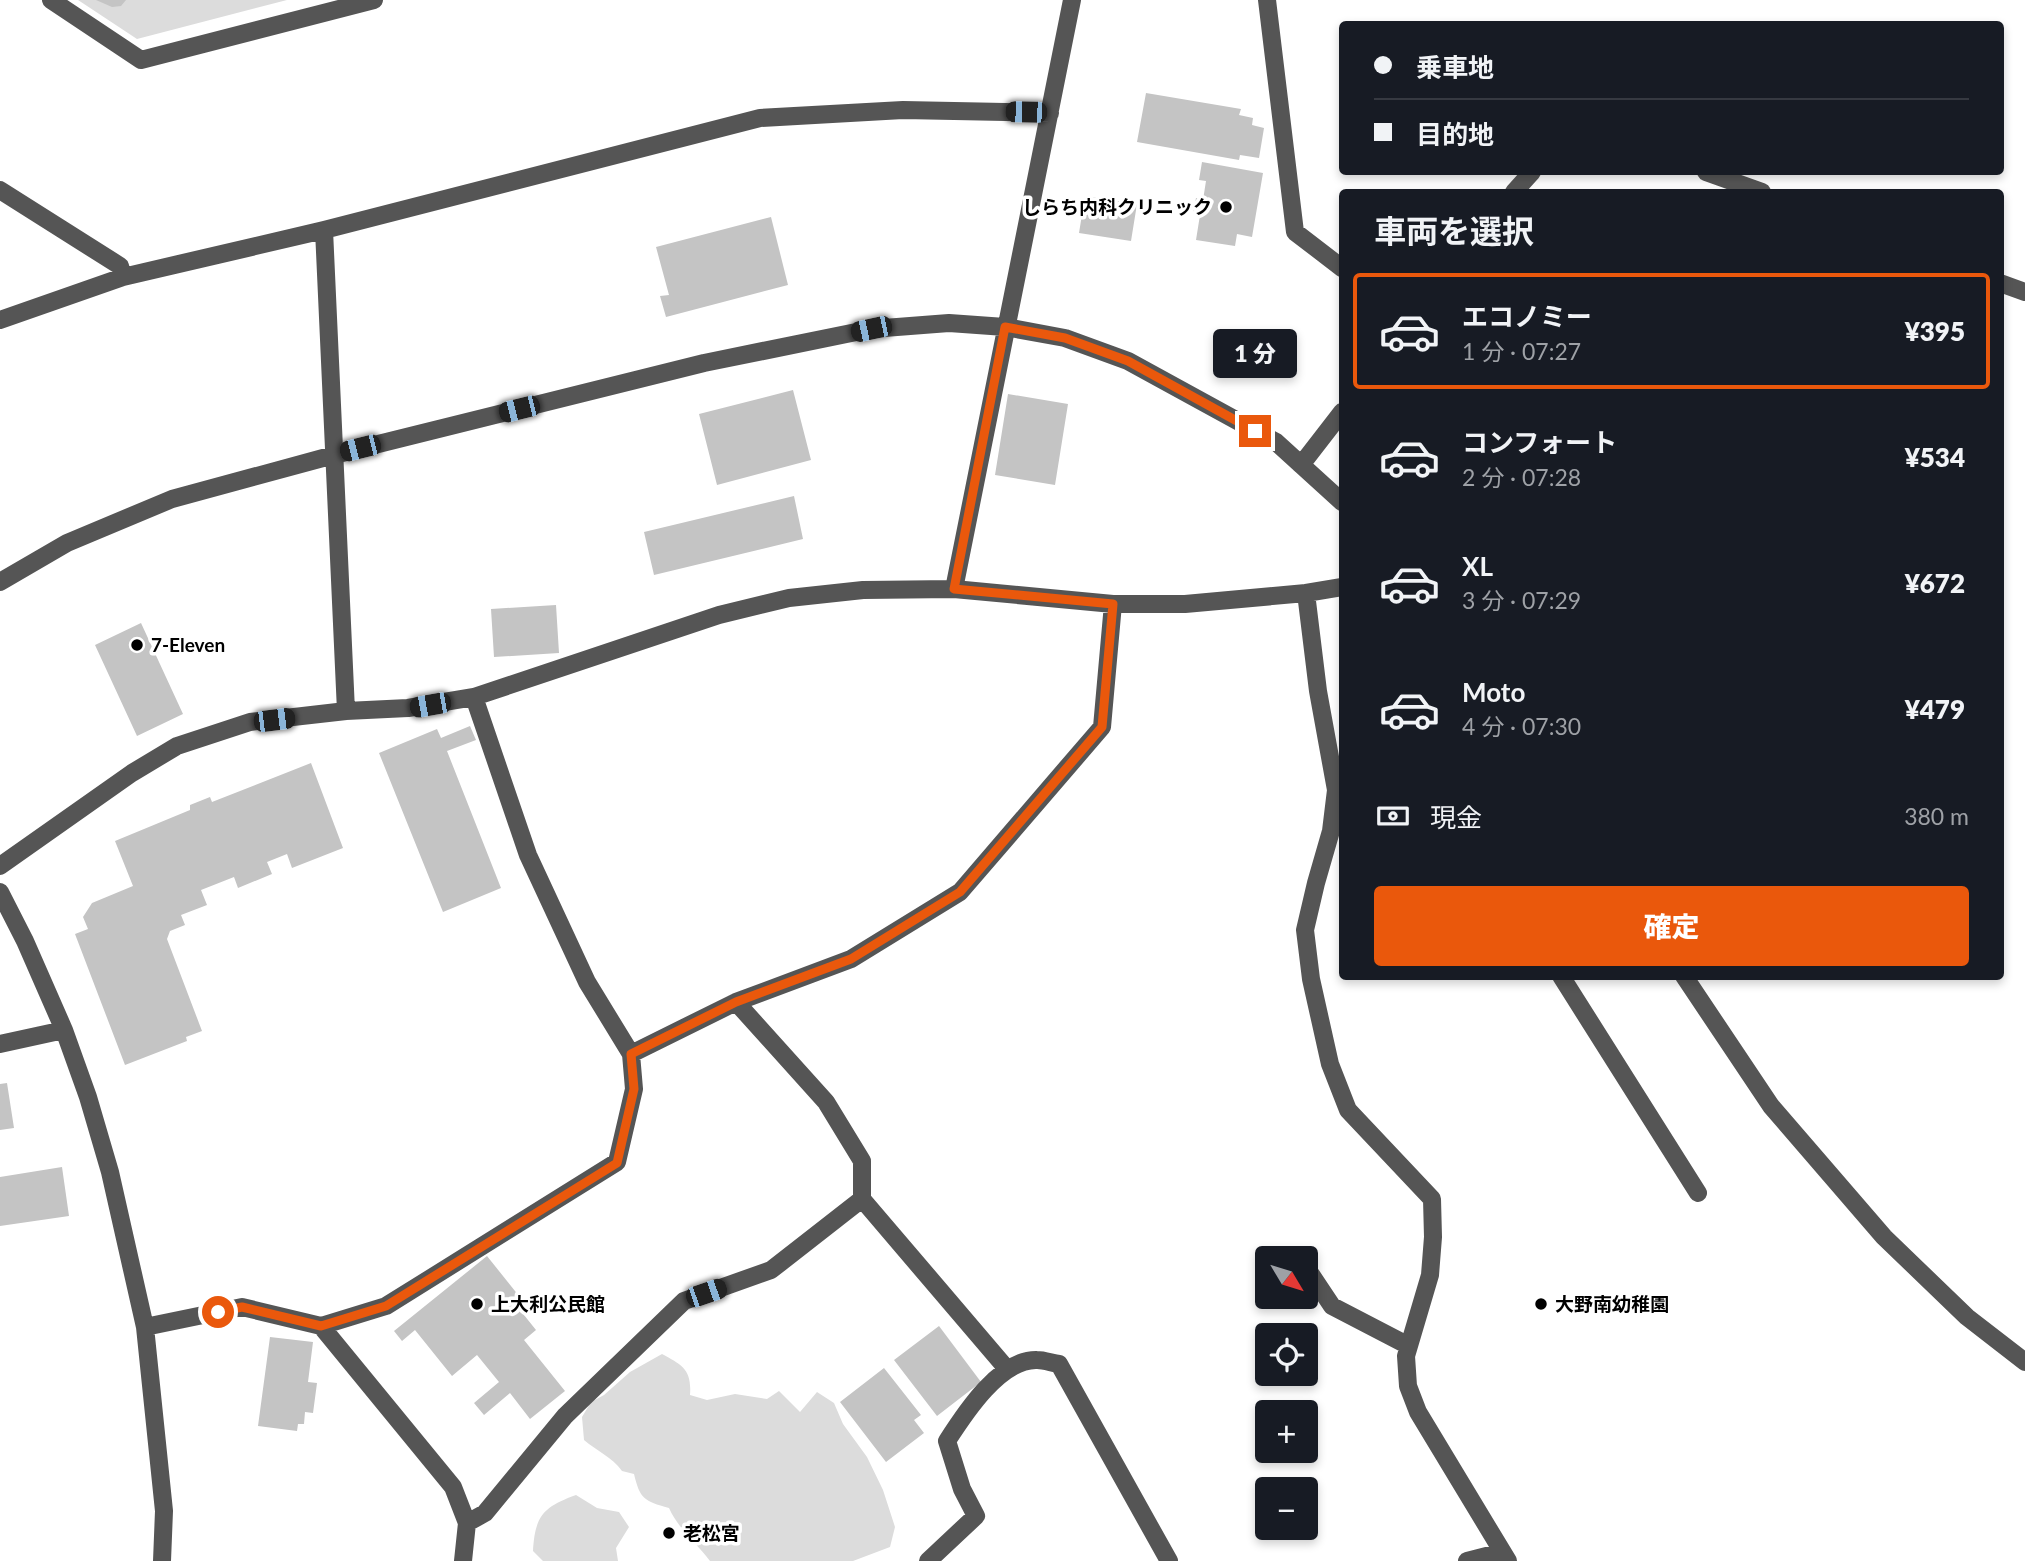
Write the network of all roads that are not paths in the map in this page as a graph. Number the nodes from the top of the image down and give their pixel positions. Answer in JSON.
{"nodes":[{"id":1,"x":51,"y":0,"type":"edge"},
{"id":2,"x":374,"y":0,"type":"edge"},
{"id":3,"x":1072,"y":0,"type":"edge"},
{"id":4,"x":1267,"y":0,"type":"edge"},
{"id":5,"x":1050,"y":113,"type":"junction"},
{"id":6,"x":1529,"y":175,"type":"edge"},
{"id":7,"x":1714,"y":175,"type":"edge"},
{"id":8,"x":1517,"y":189,"type":"edge"},
{"id":9,"x":1754,"y":189,"type":"edge"},
{"id":10,"x":0,"y":190,"type":"edge"},
{"id":11,"x":324,"y":230,"type":"junction"},
{"id":12,"x":1339,"y":266,"type":"edge"},
{"id":13,"x":123,"y":277,"type":"junction"},
{"id":14,"x":2004,"y":284,"type":"edge"},
{"id":15,"x":2025,"y":292,"type":"edge"},
{"id":16,"x":0,"y":320,"type":"edge"},
{"id":17,"x":1005,"y":327,"type":"junction"},
{"id":18,"x":1339,"y":416,"type":"edge"},
{"id":19,"x":334,"y":455,"type":"junction"},
{"id":20,"x":1301,"y":465,"type":"junction"},
{"id":21,"x":1339,"y":499,"type":"edge"},
{"id":22,"x":0,"y":582,"type":"edge"},
{"id":23,"x":1339,"y":588,"type":"edge"},
{"id":24,"x":954,"y":589,"type":"junction"},
{"id":25,"x":1306,"y":593,"type":"junction"},
{"id":26,"x":1113,"y":604,"type":"junction"},
{"id":27,"x":474,"y":697,"type":"junction"},
{"id":28,"x":346,"y":711,"type":"junction"},
{"id":29,"x":1339,"y":790,"type":"edge"},
{"id":30,"x":0,"y":866,"type":"edge"},
{"id":31,"x":0,"y":892,"type":"edge"},
{"id":32,"x":1564,"y":980,"type":"edge"},
{"id":33,"x":1687,"y":980,"type":"edge"},
{"id":34,"x":736,"y":1002,"type":"junction"},
{"id":35,"x":64,"y":1030,"type":"junction"},
{"id":36,"x":0,"y":1044,"type":"edge"},
{"id":37,"x":631,"y":1054,"type":"junction"},
{"id":38,"x":1698,"y":1193,"type":"dead end"},
{"id":39,"x":862,"y":1199,"type":"junction"},
{"id":40,"x":1318,"y":1286,"type":"edge"},
{"id":41,"x":145,"y":1326,"type":"junction"},
{"id":42,"x":321,"y":1326,"type":"junction"},
{"id":43,"x":1409,"y":1346,"type":"junction"},
{"id":44,"x":2025,"y":1362,"type":"edge"},
{"id":45,"x":1007,"y":1369,"type":"junction"},
{"id":46,"x":467,"y":1523,"type":"junction"},
{"id":47,"x":1505,"y":1556,"type":"edge"},
{"id":48,"x":162,"y":1561,"type":"edge"},
{"id":49,"x":463,"y":1561,"type":"edge"},
{"id":50,"x":928,"y":1561,"type":"edge"},
{"id":51,"x":1169,"y":1561,"type":"edge"},
{"id":52,"x":1467,"y":1561,"type":"edge"}],
"edges":[{"from":1,"to":2,"type":"street"},
{"from":3,"to":5,"type":"street"},
{"from":4,"to":12,"type":"street"},
{"from":5,"to":11,"type":"street"},
{"from":5,"to":17,"type":"street"},
{"from":6,"to":8,"type":"street"},
{"from":7,"to":9,"type":"street"},
{"from":10,"to":13,"type":"street"},
{"from":11,"to":13,"type":"street"},
{"from":11,"to":19,"type":"street"},
{"from":13,"to":16,"type":"street"},
{"from":14,"to":15,"type":"street"},
{"from":17,"to":19,"type":"street"},
{"from":17,"to":20,"type":"street"},
{"from":17,"to":24,"type":"street"},
{"from":18,"to":20,"type":"street"},
{"from":19,"to":22,"type":"street"},
{"from":19,"to":28,"type":"street"},
{"from":20,"to":21,"type":"street"},
{"from":23,"to":25,"type":"street"},
{"from":24,"to":26,"type":"street"},
{"from":24,"to":27,"type":"street"},
{"from":25,"to":26,"type":"street"},
{"from":25,"to":29,"type":"street"},
{"from":26,"to":34,"type":"street"},
{"from":27,"to":28,"type":"street"},
{"from":27,"to":37,"type":"street"},
{"from":28,"to":30,"type":"street"},
{"from":29,"to":43,"type":"street"},
{"from":31,"to":35,"type":"street"},
{"from":32,"to":38,"type":"street"},
{"from":33,"to":44,"type":"street"},
{"from":34,"to":37,"type":"street"},
{"from":34,"to":39,"type":"street"},
{"from":35,"to":36,"type":"street"},
{"from":35,"to":41,"type":"street"},
{"from":37,"to":42,"type":"street"},
{"from":39,"to":45,"type":"street"},
{"from":39,"to":46,"type":"street"},
{"from":40,"to":43,"type":"street"},
{"from":41,"to":42,"type":"street"},
{"from":41,"to":48,"type":"street"},
{"from":42,"to":46,"type":"street"},
{"from":43,"to":47,"type":"street"},
{"from":45,"to":50,"type":"street"},
{"from":45,"to":51,"type":"street"},
{"from":46,"to":49,"type":"street"},
{"from":47,"to":52,"type":"street"}]}
